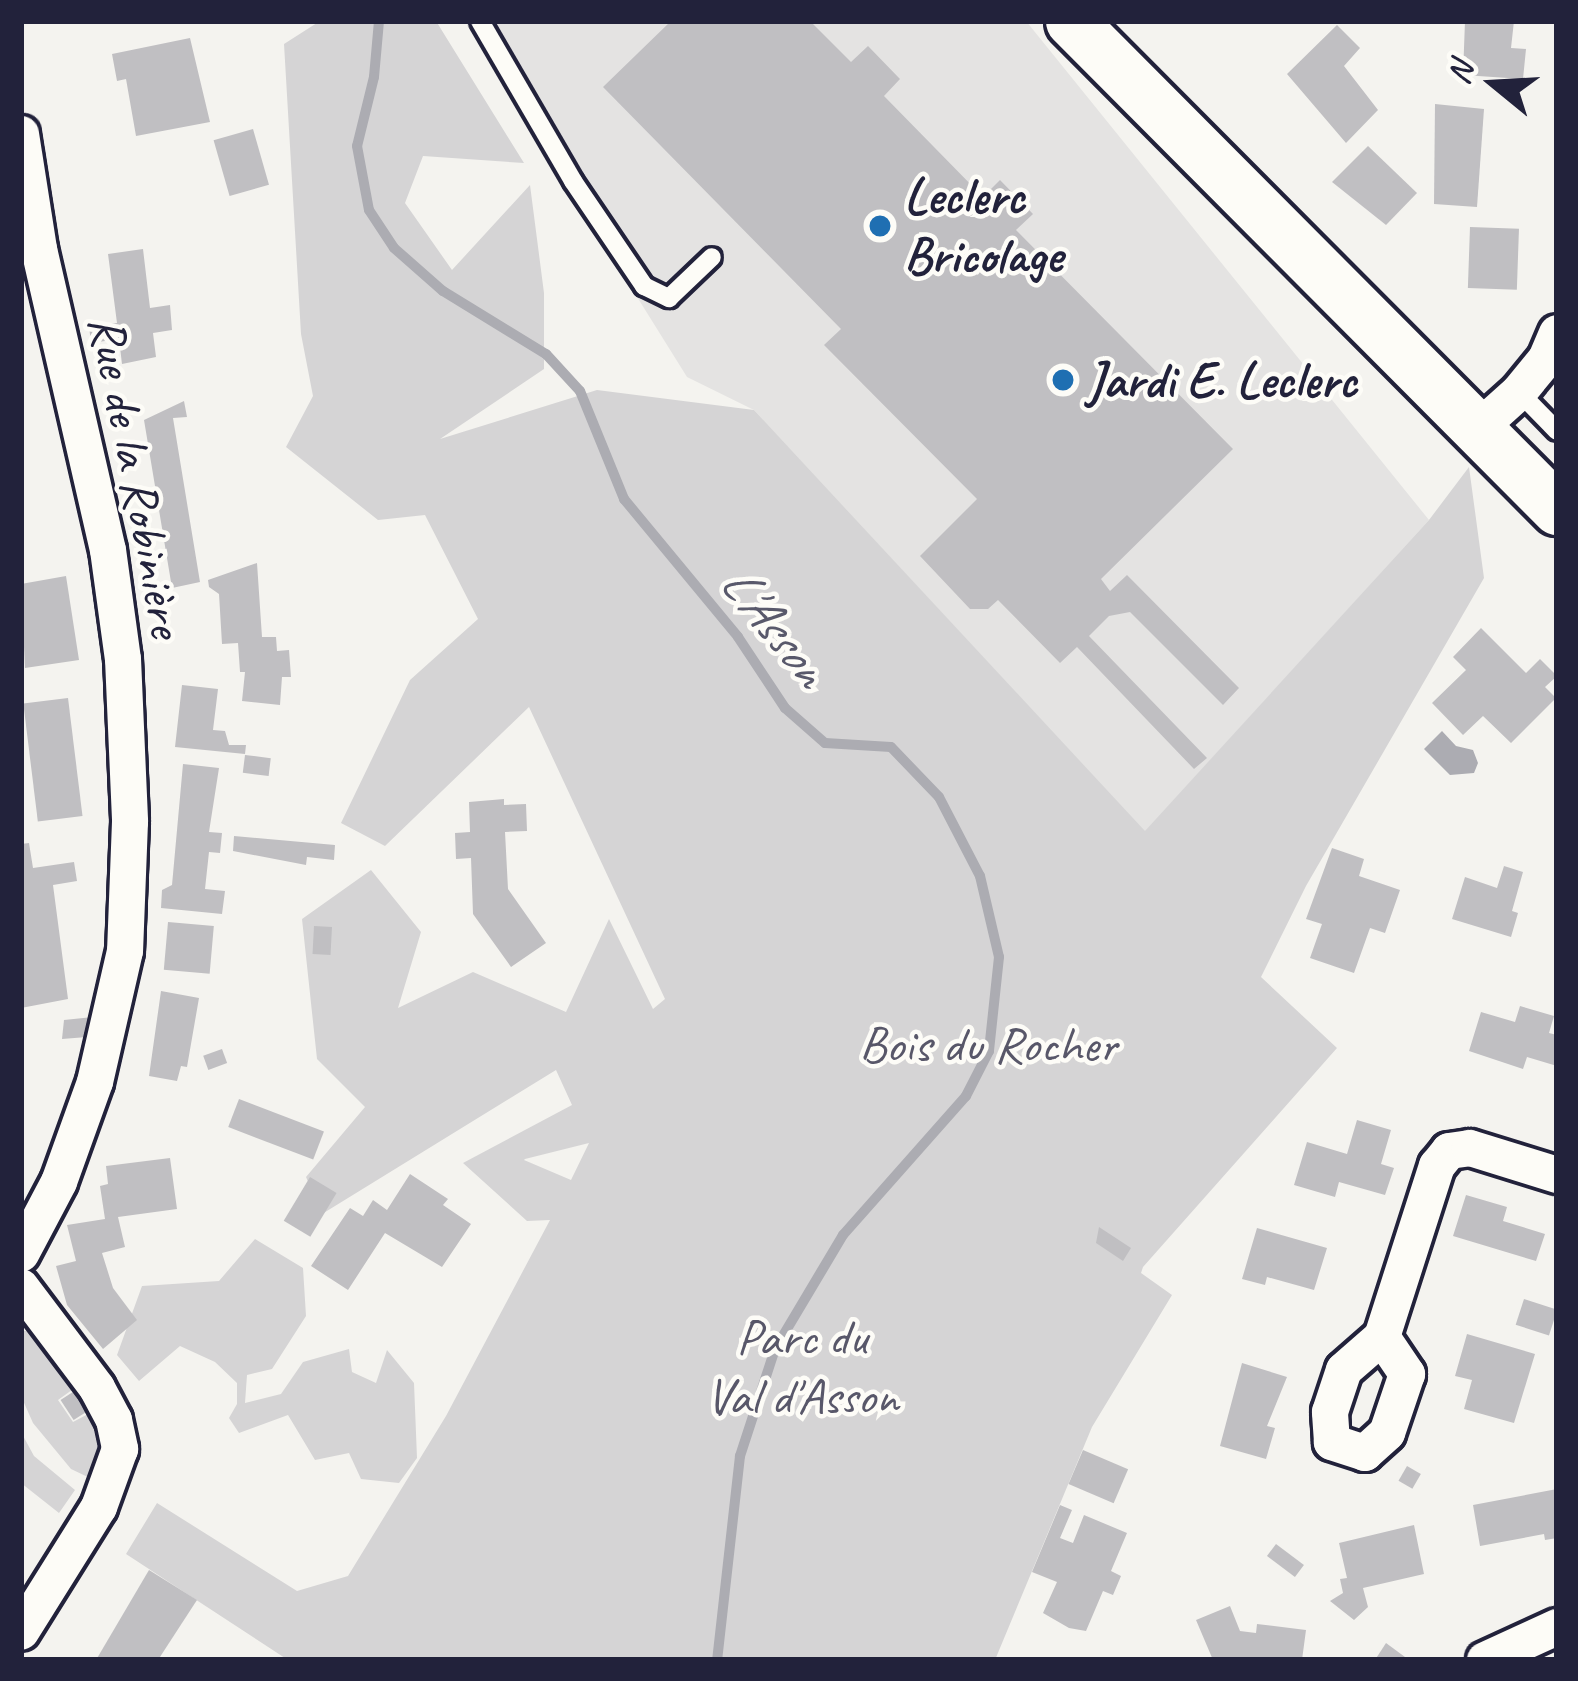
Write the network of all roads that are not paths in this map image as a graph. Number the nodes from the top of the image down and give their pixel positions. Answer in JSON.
{"nodes":[{"id":1,"x":480,"y":21,"type":"edge"},
{"id":2,"x":1072,"y":21,"type":"edge"},
{"id":3,"x":21,"y":134,"type":"edge"},
{"id":4,"x":712,"y":256,"type":"dead end"},
{"id":5,"x":1557,"y":334,"type":"edge"},
{"id":6,"x":1519,"y":392,"type":"junction"},
{"id":7,"x":1479,"y":428,"type":"junction"},
{"id":8,"x":1557,"y":430,"type":"edge"},
{"id":9,"x":1557,"y":509,"type":"edge"},
{"id":10,"x":1557,"y":1175,"type":"edge"},
{"id":11,"x":21,"y":1254,"type":"edge"},
{"id":12,"x":21,"y":1287,"type":"edge"},
{"id":13,"x":1382,"y":1336,"type":"dead end"},
{"id":14,"x":1557,"y":1628,"type":"edge"},
{"id":15,"x":21,"y":1632,"type":"edge"},
{"id":16,"x":1485,"y":1660,"type":"edge"}],
"edges":[{"from":1,"to":4,"type":"lane"},
{"from":2,"to":7,"type":"main road"},
{"from":3,"to":11,"type":"street","name":"Rue de la Robinière"},
{"from":5,"to":6,"type":"street"},
{"from":6,"to":7,"type":"street"},
{"from":6,"to":8,"type":"lane"},
{"from":7,"to":9,"type":"main road"},
{"from":10,"to":13,"type":"street"},
{"from":12,"to":15,"type":"street"},
{"from":14,"to":16,"type":"street"}]}
